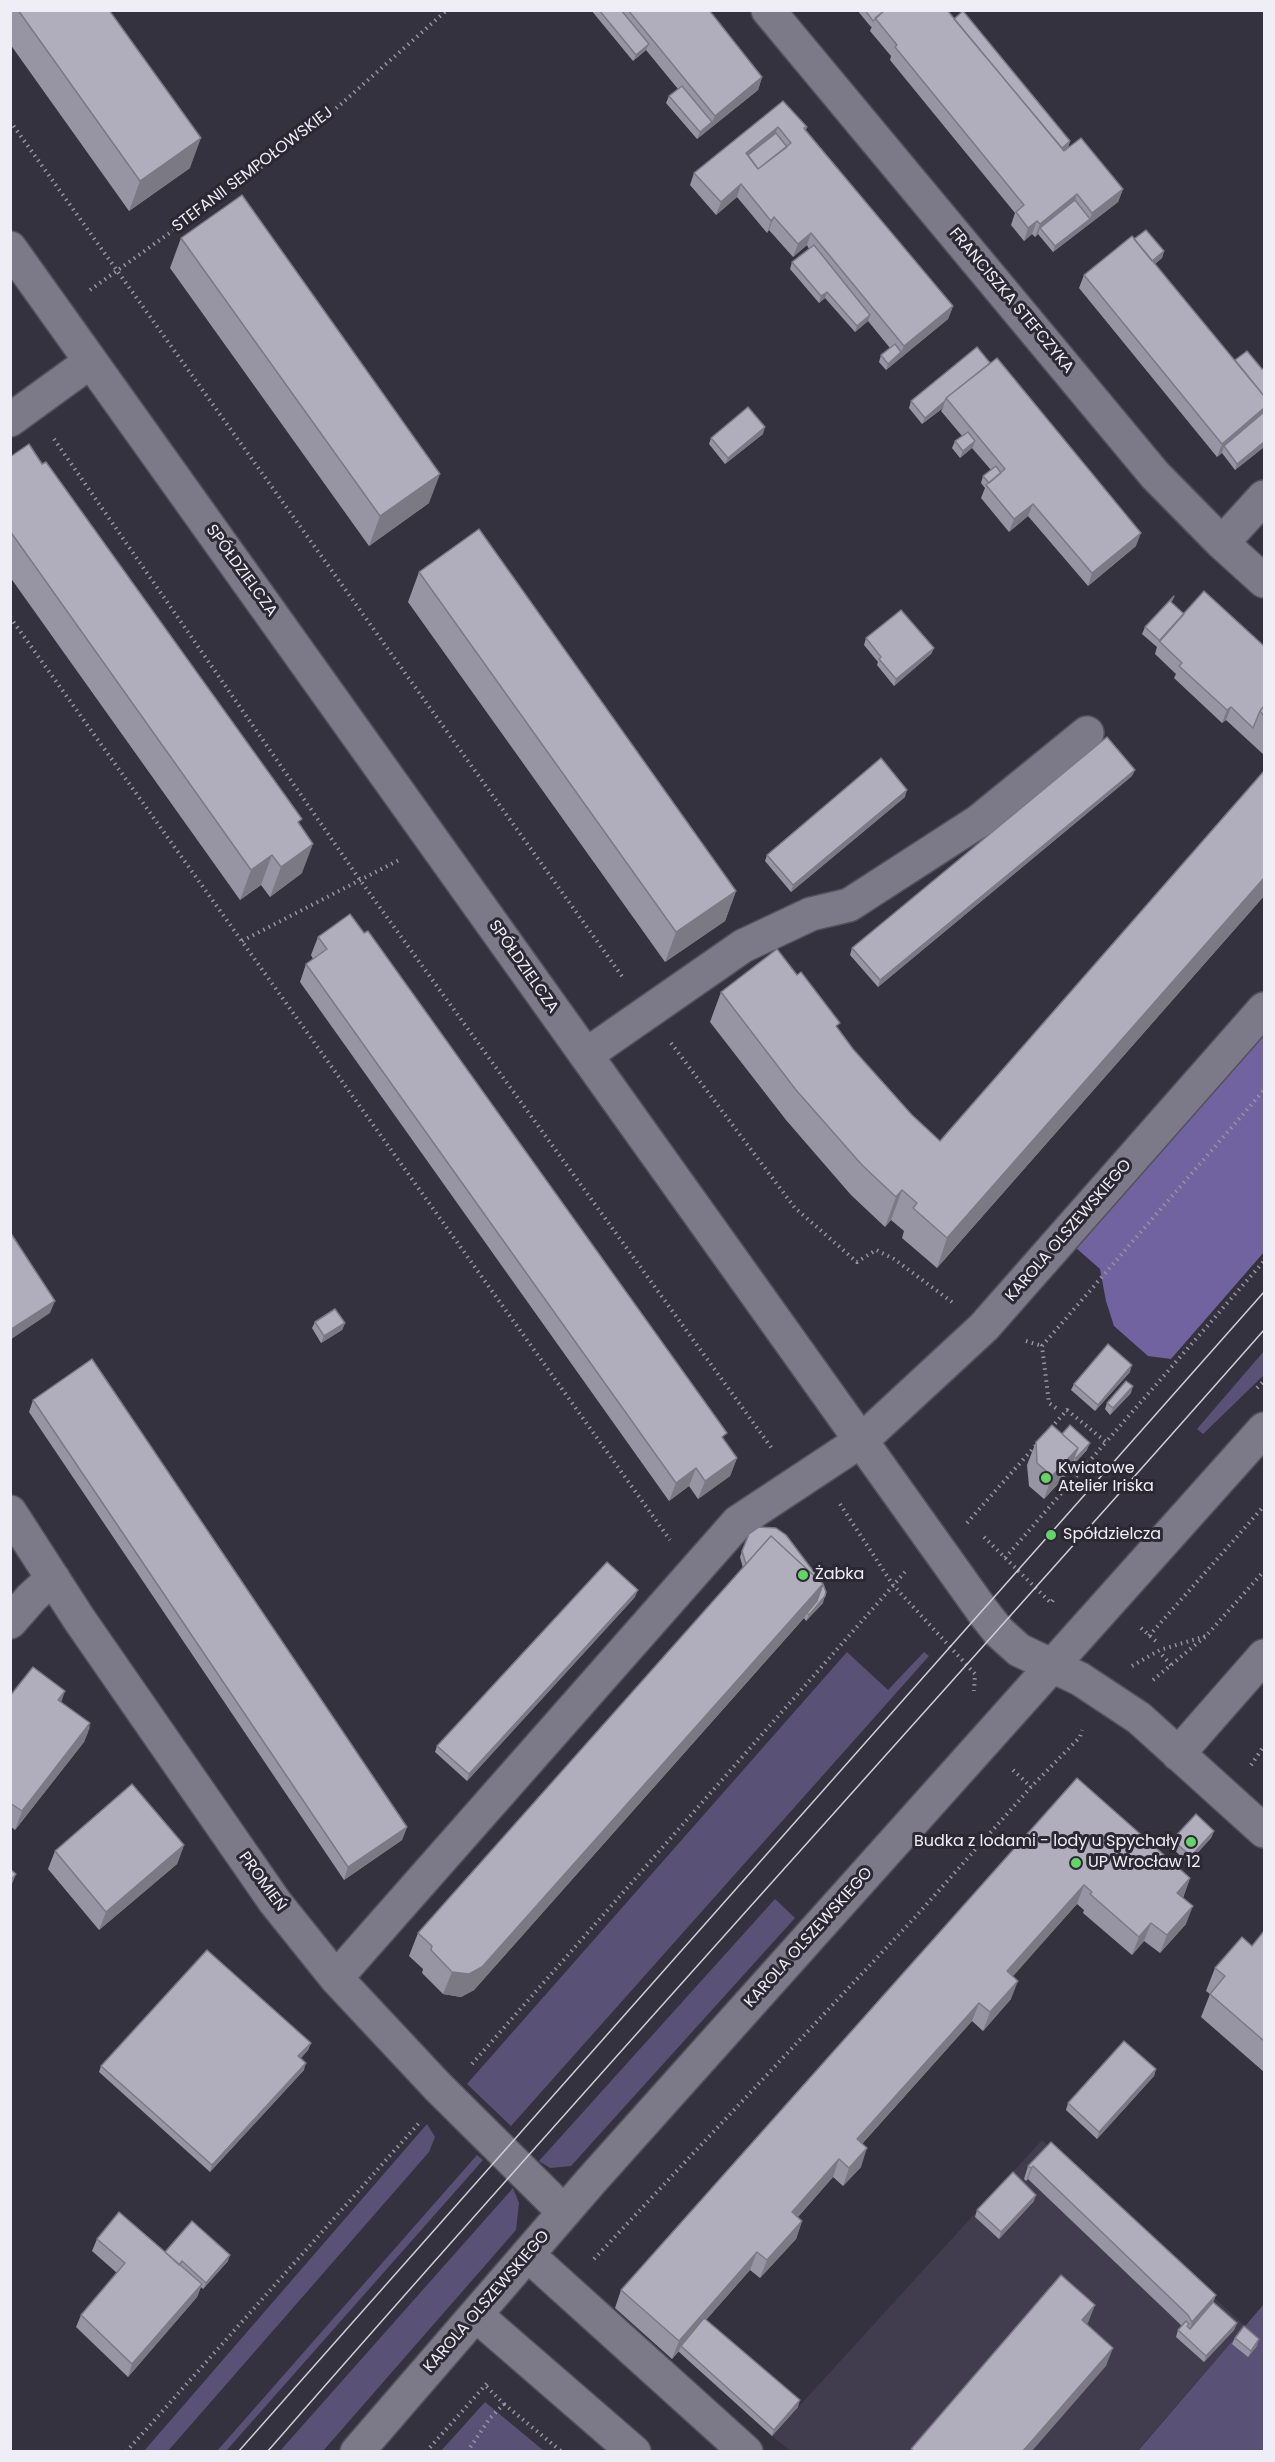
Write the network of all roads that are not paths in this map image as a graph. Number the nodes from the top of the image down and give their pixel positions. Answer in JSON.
{"nodes":[{"id":1,"x":768,"y":10,"type":"edge"},
{"id":2,"x":10,"y":248,"type":"edge"},
{"id":3,"x":90,"y":362,"type":"junction"},
{"id":4,"x":21,"y":412,"type":"edge"},
{"id":5,"x":1264,"y":497,"type":"edge"},
{"id":6,"x":1222,"y":543,"type":"junction"},
{"id":7,"x":1264,"y":581,"type":"edge"},
{"id":8,"x":1087,"y":733,"type":"dead end"},
{"id":9,"x":1264,"y":1009,"type":"edge"},
{"id":10,"x":586,"y":1055,"type":"junction"},
{"id":11,"x":1264,"y":1429,"type":"edge"},
{"id":12,"x":862,"y":1440,"type":"junction"},
{"id":13,"x":10,"y":1512,"type":"edge"},
{"id":14,"x":53,"y":1578,"type":"junction"},
{"id":15,"x":10,"y":1622,"type":"edge"},
{"id":16,"x":1264,"y":1656,"type":"edge"},
{"id":17,"x":1053,"y":1665,"type":"junction"},
{"id":18,"x":1179,"y":1754,"type":"junction"},
{"id":19,"x":1264,"y":1832,"type":"edge"},
{"id":20,"x":336,"y":1978,"type":"junction"},
{"id":21,"x":564,"y":2211,"type":"junction"},
{"id":22,"x":528,"y":2255,"type":"junction"},
{"id":23,"x":476,"y":2315,"type":"junction"},
{"id":24,"x":357,"y":2451,"type":"edge"},
{"id":25,"x":634,"y":2451,"type":"edge"},
{"id":26,"x":746,"y":2451,"type":"edge"}],
"edges":[{"from":1,"to":6,"type":"street","name":"FRANCISZKA STEFCZYKA"},
{"from":2,"to":3,"type":"street","name":"SPÓŁDZIELCZA"},
{"from":3,"to":4,"type":"street"},
{"from":3,"to":10,"type":"street","name":"SPÓŁDZIELCZA"},
{"from":5,"to":6,"type":"street"},
{"from":6,"to":7,"type":"street","name":"FRANCISZKA STEFCZYKA"},
{"from":8,"to":10,"type":"street"},
{"from":9,"to":12,"type":"street","name":"KAROLA OLSZEWSKIEGO"},
{"from":10,"to":12,"type":"street","name":"SPÓŁDZIELCZA"},
{"from":11,"to":17,"type":"street","name":"KAROLA OLSZEWSKIEGO"},
{"from":12,"to":17,"type":"street","name":"SPÓŁDZIELCZA"},
{"from":12,"to":20,"type":"street","name":"KAROLA OLSZEWSKIEGO"},
{"from":13,"to":14,"type":"street","name":"PROMIEŃ"},
{"from":14,"to":15,"type":"street"},
{"from":14,"to":20,"type":"street","name":"PROMIEŃ"},
{"from":16,"to":18,"type":"street"},
{"from":17,"to":18,"type":"street","name":"SPÓŁDZIELCZA"},
{"from":17,"to":21,"type":"street","name":"KAROLA OLSZEWSKIEGO"},
{"from":18,"to":19,"type":"street","name":"SPÓŁDZIELCZA"},
{"from":20,"to":21,"type":"street","name":"PROMIEŃ"},
{"from":21,"to":22,"type":"street","name":"KAROLA OLSZEWSKIEGO"},
{"from":22,"to":23,"type":"street","name":"KAROLA OLSZEWSKIEGO"},
{"from":22,"to":26,"type":"street"},
{"from":23,"to":24,"type":"street","name":"KAROLA OLSZEWSKIEGO"},
{"from":23,"to":25,"type":"street"}]}
